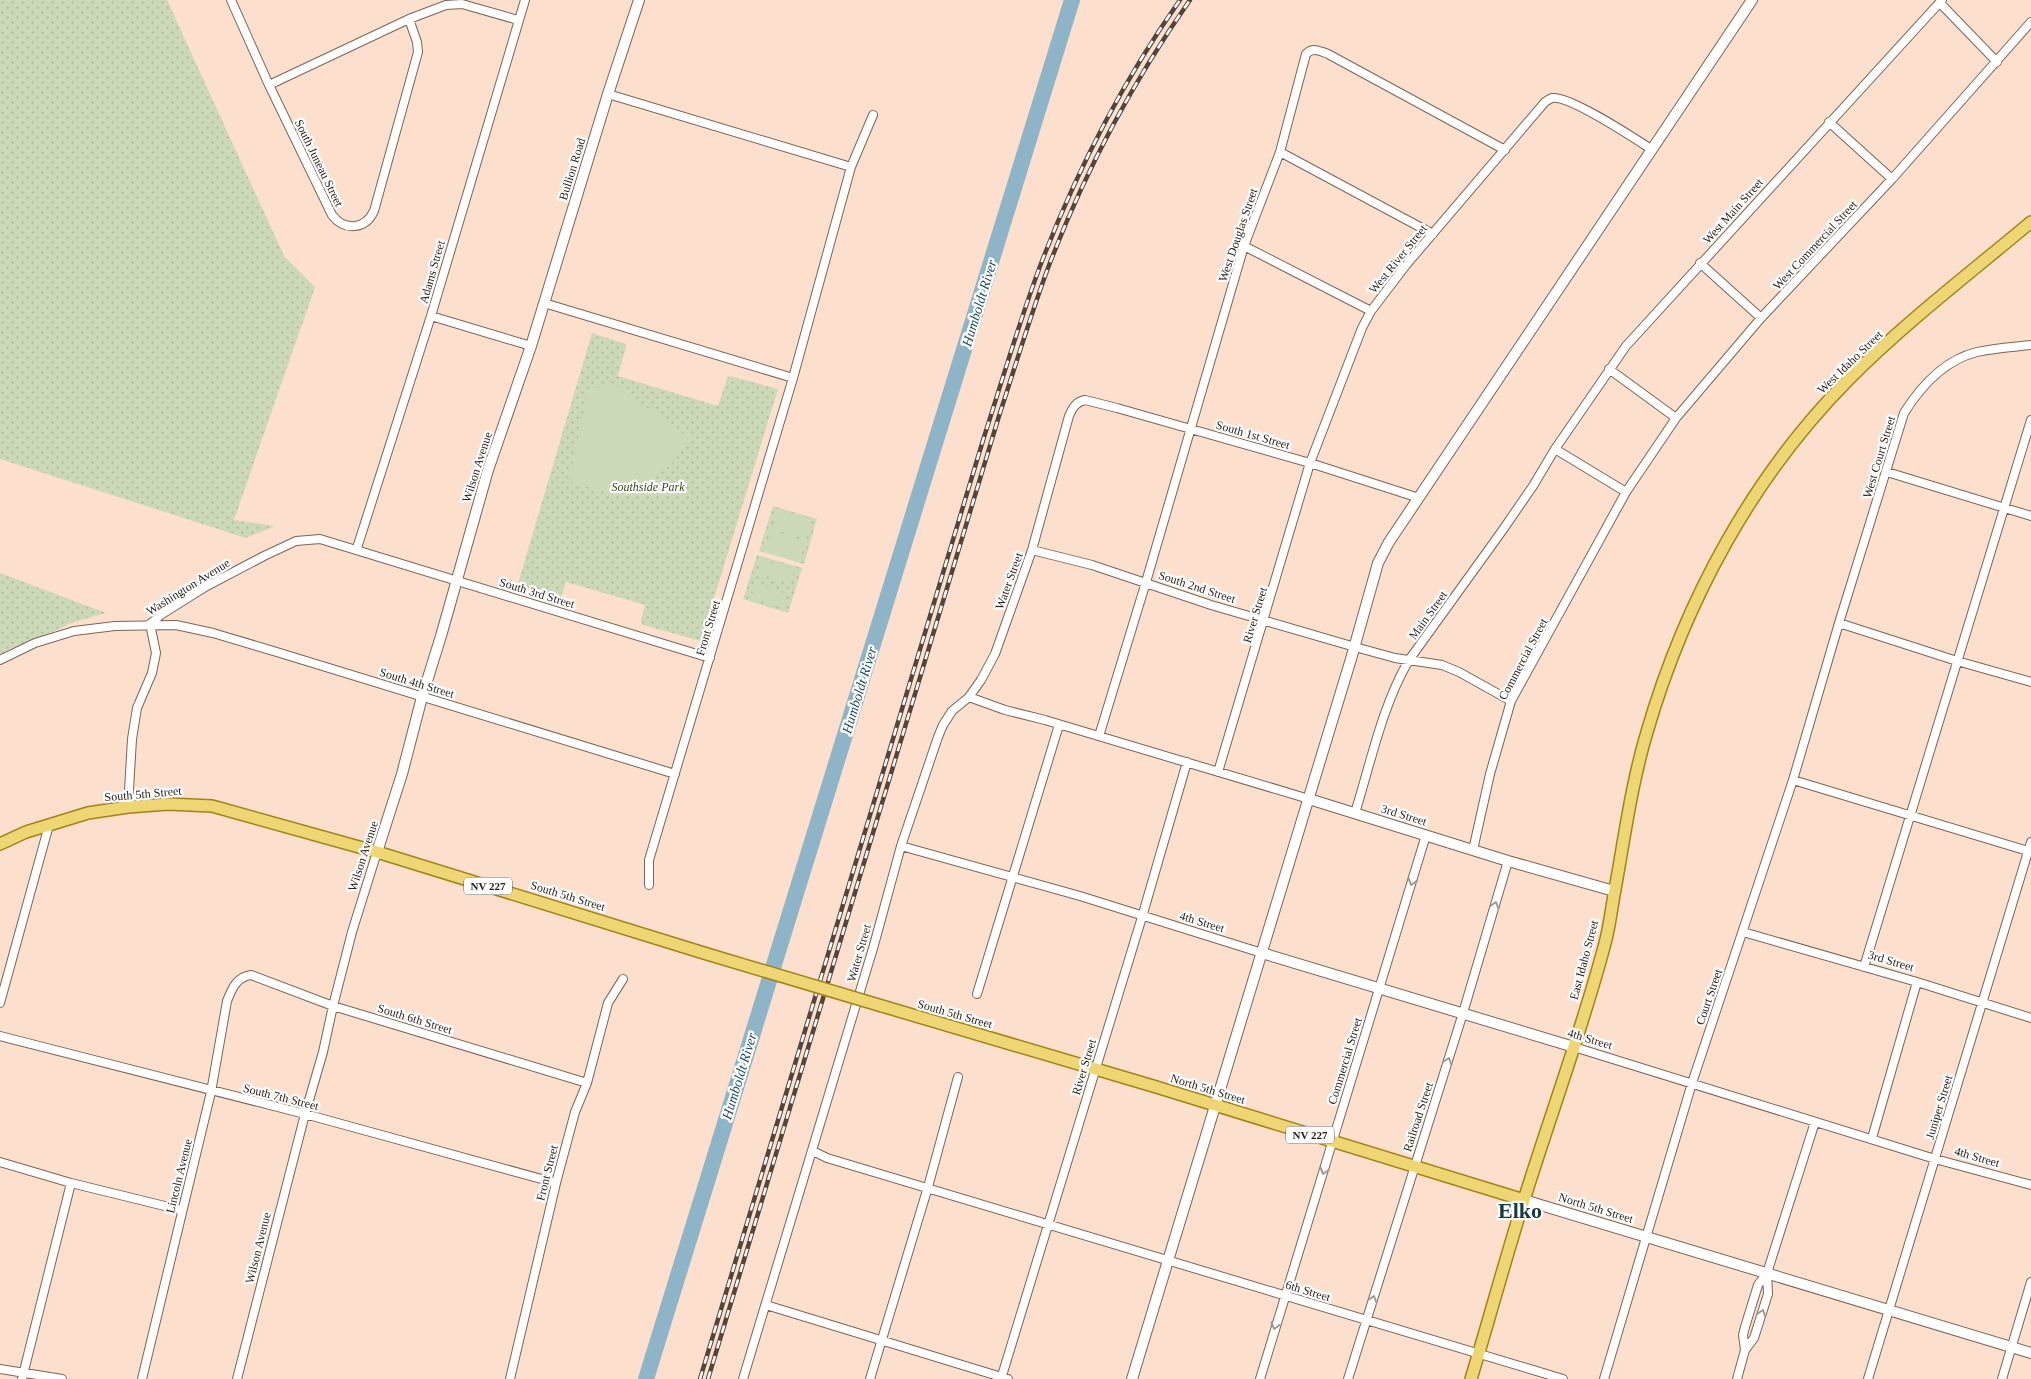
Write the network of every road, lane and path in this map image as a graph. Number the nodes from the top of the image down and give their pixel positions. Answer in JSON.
{"nodes":[{"id":1,"x":231,"y":0,"type":"edge"},
{"id":2,"x":525,"y":0,"type":"edge"},
{"id":3,"x":639,"y":0,"type":"edge"},
{"id":4,"x":1752,"y":0,"type":"edge"},
{"id":5,"x":1941,"y":1,"type":"edge"},
{"id":6,"x":409,"y":19,"type":"junction"},
{"id":7,"x":518,"y":20,"type":"junction"},
{"id":8,"x":2031,"y":22,"type":"edge"},
{"id":9,"x":1997,"y":62,"type":"junction"},
{"id":10,"x":269,"y":85,"type":"junction"},
{"id":11,"x":608,"y":94,"type":"junction"},
{"id":12,"x":873,"y":115,"type":"dead end"},
{"id":13,"x":1829,"y":122,"type":"junction"},
{"id":14,"x":1651,"y":148,"type":"junction"},
{"id":15,"x":1505,"y":150,"type":"junction"},
{"id":16,"x":1280,"y":152,"type":"junction"},
{"id":17,"x":851,"y":167,"type":"junction"},
{"id":18,"x":1892,"y":179,"type":"junction"},
{"id":19,"x":2031,"y":222,"type":"edge"},
{"id":20,"x":1433,"y":234,"type":"junction"},
{"id":21,"x":1244,"y":246,"type":"junction"},
{"id":22,"x":1700,"y":263,"type":"junction"},
{"id":23,"x":544,"y":303,"type":"junction"},
{"id":24,"x":1371,"y":311,"type":"junction"},
{"id":25,"x":431,"y":316,"type":"junction"},
{"id":26,"x":1761,"y":318,"type":"junction"},
{"id":27,"x":2031,"y":345,"type":"edge"},
{"id":28,"x":531,"y":346,"type":"junction"},
{"id":29,"x":1609,"y":369,"type":"junction"},
{"id":30,"x":793,"y":378,"type":"junction"},
{"id":31,"x":1080,"y":401,"type":"joint"},
{"id":32,"x":1676,"y":418,"type":"junction"},
{"id":33,"x":2031,"y":420,"type":"edge"},
{"id":34,"x":1190,"y":430,"type":"junction"},
{"id":35,"x":1555,"y":449,"type":"junction"},
{"id":36,"x":1310,"y":463,"type":"junction"},
{"id":37,"x":1887,"y":472,"type":"junction"},
{"id":38,"x":1626,"y":492,"type":"junction"},
{"id":39,"x":1419,"y":498,"type":"junction"},
{"id":40,"x":2004,"y":508,"type":"junction"},
{"id":41,"x":2031,"y":516,"type":"edge"},
{"id":42,"x":356,"y":548,"type":"junction"},
{"id":43,"x":1032,"y":550,"type":"junction"},
{"id":44,"x":1722,"y":551,"type":"joint"},
{"id":45,"x":456,"y":580,"type":"junction"},
{"id":46,"x":1146,"y":582,"type":"junction"},
{"id":47,"x":1265,"y":621,"type":"junction"},
{"id":48,"x":1839,"y":623,"type":"junction"},
{"id":49,"x":150,"y":624,"type":"junction"},
{"id":50,"x":1355,"y":648,"type":"junction"},
{"id":51,"x":710,"y":658,"type":"junction"},
{"id":52,"x":0,"y":660,"type":"edge"},
{"id":53,"x":1409,"y":660,"type":"junction"},
{"id":54,"x":1957,"y":661,"type":"junction"},
{"id":55,"x":2031,"y":682,"type":"edge"},
{"id":56,"x":422,"y":697,"type":"junction"},
{"id":57,"x":969,"y":697,"type":"junction"},
{"id":58,"x":1511,"y":702,"type":"junction"},
{"id":59,"x":1059,"y":725,"type":"junction"},
{"id":60,"x":1098,"y":736,"type":"junction"},
{"id":61,"x":1187,"y":762,"type":"junction"},
{"id":62,"x":1218,"y":772,"type":"junction"},
{"id":63,"x":675,"y":774,"type":"junction"},
{"id":64,"x":1793,"y":780,"type":"junction"},
{"id":65,"x":1309,"y":799,"type":"junction"},
{"id":66,"x":128,"y":806,"type":"junction"},
{"id":67,"x":1355,"y":813,"type":"junction"},
{"id":68,"x":1910,"y":814,"type":"junction"},
{"id":69,"x":49,"y":825,"type":"junction"},
{"id":70,"x":1426,"y":835,"type":"junction"},
{"id":71,"x":2031,"y":842,"type":"edge"},
{"id":72,"x":0,"y":844,"type":"edge"},
{"id":73,"x":901,"y":846,"type":"junction"},
{"id":74,"x":1473,"y":850,"type":"junction"},
{"id":75,"x":377,"y":852,"type":"junction"},
{"id":76,"x":2030,"y":852,"type":"edge"},
{"id":77,"x":1508,"y":861,"type":"junction"},
{"id":78,"x":1013,"y":876,"type":"junction"},
{"id":79,"x":649,"y":885,"type":"dead end"},
{"id":80,"x":1614,"y":891,"type":"junction"},
{"id":81,"x":1142,"y":917,"type":"junction"},
{"id":82,"x":1743,"y":932,"type":"junction"},
{"id":83,"x":1262,"y":953,"type":"junction"},
{"id":84,"x":1864,"y":967,"type":"junction"},
{"id":85,"x":623,"y":979,"type":"dead end"},
{"id":86,"x":239,"y":980,"type":"joint"},
{"id":87,"x":1917,"y":982,"type":"junction"},
{"id":88,"x":1379,"y":988,"type":"junction"},
{"id":89,"x":977,"y":994,"type":"dead end"},
{"id":90,"x":0,"y":1003,"type":"edge"},
{"id":91,"x":1982,"y":1004,"type":"junction"},
{"id":92,"x":332,"y":1006,"type":"junction"},
{"id":93,"x":1463,"y":1013,"type":"junction"},
{"id":94,"x":2031,"y":1018,"type":"edge"},
{"id":95,"x":0,"y":1036,"type":"edge"},
{"id":96,"x":1574,"y":1047,"type":"junction"},
{"id":97,"x":1095,"y":1069,"type":"junction"},
{"id":98,"x":958,"y":1077,"type":"dead end"},
{"id":99,"x":587,"y":1083,"type":"junction"},
{"id":100,"x":1692,"y":1083,"type":"junction"},
{"id":101,"x":211,"y":1092,"type":"junction"},
{"id":102,"x":1215,"y":1105,"type":"junction"},
{"id":103,"x":304,"y":1114,"type":"junction"},
{"id":104,"x":1815,"y":1122,"type":"junction"},
{"id":105,"x":1872,"y":1138,"type":"junction"},
{"id":106,"x":1333,"y":1142,"type":"junction"},
{"id":107,"x":812,"y":1151,"type":"junction"},
{"id":108,"x":1935,"y":1158,"type":"junction"},
{"id":109,"x":0,"y":1162,"type":"edge"},
{"id":110,"x":1414,"y":1166,"type":"junction"},
{"id":111,"x":71,"y":1182,"type":"junction"},
{"id":112,"x":556,"y":1183,"type":"junction"},
{"id":113,"x":2031,"y":1185,"type":"edge"},
{"id":114,"x":928,"y":1187,"type":"junction"},
{"id":115,"x":1524,"y":1200,"type":"junction"},
{"id":116,"x":181,"y":1210,"type":"junction"},
{"id":117,"x":1048,"y":1223,"type":"junction"},
{"id":118,"x":1647,"y":1238,"type":"junction"},
{"id":119,"x":1168,"y":1260,"type":"junction"},
{"id":120,"x":1767,"y":1273,"type":"junction"},
{"id":121,"x":2031,"y":1282,"type":"edge"},
{"id":122,"x":1284,"y":1295,"type":"junction"},
{"id":123,"x":766,"y":1305,"type":"junction"},
{"id":124,"x":1889,"y":1310,"type":"junction"},
{"id":125,"x":1366,"y":1320,"type":"junction"},
{"id":126,"x":882,"y":1341,"type":"junction"},
{"id":127,"x":2011,"y":1347,"type":"junction"},
{"id":128,"x":1745,"y":1350,"type":"junction"},
{"id":129,"x":1479,"y":1353,"type":"junction"},
{"id":130,"x":2031,"y":1353,"type":"edge"},
{"id":131,"x":0,"y":1369,"type":"edge"},
{"id":132,"x":23,"y":1376,"type":"edge"},
{"id":133,"x":1003,"y":1378,"type":"edge"},
{"id":134,"x":62,"y":1379,"type":"edge"},
{"id":135,"x":142,"y":1379,"type":"edge"},
{"id":136,"x":237,"y":1379,"type":"edge"},
{"id":137,"x":510,"y":1379,"type":"edge"},
{"id":138,"x":743,"y":1379,"type":"edge"},
{"id":139,"x":870,"y":1379,"type":"edge"},
{"id":140,"x":1132,"y":1379,"type":"edge"},
{"id":141,"x":1260,"y":1379,"type":"edge"},
{"id":142,"x":1348,"y":1379,"type":"edge"},
{"id":143,"x":1471,"y":1379,"type":"edge"},
{"id":144,"x":1562,"y":1379,"type":"edge"},
{"id":145,"x":1604,"y":1379,"type":"edge"},
{"id":146,"x":1737,"y":1379,"type":"edge"},
{"id":147,"x":1868,"y":1379,"type":"edge"},
{"id":148,"x":2002,"y":1379,"type":"edge"}],
"edges":[{"from":1,"to":10,"type":"street","name":"South Juneau Street"},
{"from":2,"to":7,"type":"street","name":"Adams Street"},
{"from":3,"to":11,"type":"street","name":"Bullion Road"},
{"from":4,"to":14,"type":"street"},
{"from":5,"to":9,"type":"street"},
{"from":5,"to":13,"type":"street","name":"West Main Street"},
{"from":6,"to":7,"type":"street"},
{"from":6,"to":10,"type":"street"},
{"from":6,"to":10,"type":"street","name":"South Juneau Street"},
{"from":7,"to":25,"type":"street","name":"Adams Street"},
{"from":8,"to":9,"type":"street","name":"West Commercial Street"},
{"from":9,"to":18,"type":"street","name":"West Commercial Street"},
{"from":11,"to":17,"type":"street"},
{"from":11,"to":23,"type":"street","name":"Bullion Road"},
{"from":12,"to":17,"type":"street","name":"Front Street"},
{"from":13,"to":18,"type":"street"},
{"from":13,"to":22,"type":"street","name":"West Main Street"},
{"from":14,"to":15,"type":"street","name":"West River Street"},
{"from":14,"to":39,"type":"street"},
{"from":15,"to":16,"type":"street","name":"West Douglas Street"},
{"from":15,"to":20,"type":"street","name":"West River Street"},
{"from":16,"to":20,"type":"street"},
{"from":16,"to":21,"type":"street","name":"West Douglas Street"},
{"from":17,"to":30,"type":"street","name":"Front Street"},
{"from":18,"to":26,"type":"street","name":"West Commercial Street"},
{"from":19,"to":44,"type":"main road","name":"West Idaho Street"},
{"from":20,"to":24,"type":"street","name":"West River Street"},
{"from":21,"to":24,"type":"street"},
{"from":21,"to":34,"type":"street","name":"West Douglas Street"},
{"from":22,"to":26,"type":"street"},
{"from":22,"to":29,"type":"street","name":"West Main Street"},
{"from":23,"to":28,"type":"street","name":"Bullion Road"},
{"from":23,"to":30,"type":"street"},
{"from":24,"to":36,"type":"street","name":"West River Street"},
{"from":25,"to":28,"type":"street"},
{"from":25,"to":42,"type":"street","name":"Adams Street"},
{"from":26,"to":32,"type":"street","name":"West Commercial Street"},
{"from":27,"to":37,"type":"street","name":"West Court Street"},
{"from":28,"to":45,"type":"street","name":"Wilson Avenue"},
{"from":29,"to":32,"type":"street"},
{"from":29,"to":35,"type":"street","name":"West Main Street"},
{"from":30,"to":51,"type":"street","name":"Front Street"},
{"from":31,"to":34,"type":"street","name":"South 1st Street"},
{"from":31,"to":43,"type":"street","name":"Water Street"},
{"from":32,"to":38,"type":"street","name":"West Commercial Street"},
{"from":33,"to":40,"type":"street"},
{"from":34,"to":36,"type":"street","name":"South 1st Street"},
{"from":34,"to":46,"type":"street","name":"West Douglas Street"},
{"from":35,"to":38,"type":"street"},
{"from":35,"to":53,"type":"street","name":"Main Street"},
{"from":36,"to":39,"type":"street","name":"South 1st Street"},
{"from":36,"to":47,"type":"street","name":"River Street"},
{"from":37,"to":40,"type":"street"},
{"from":37,"to":48,"type":"street","name":"West Court Street"},
{"from":38,"to":58,"type":"street","name":"Commercial Street"},
{"from":39,"to":50,"type":"street"},
{"from":40,"to":41,"type":"street"},
{"from":40,"to":54,"type":"street"},
{"from":42,"to":45,"type":"street","name":"South 3rd Street"},
{"from":42,"to":49,"type":"street","name":"Washington Avenue"},
{"from":43,"to":46,"type":"street","name":"South 2nd Street"},
{"from":43,"to":57,"type":"street","name":"Water Street"},
{"from":44,"to":80,"type":"main road","name":"East Idaho Street"},
{"from":45,"to":51,"type":"street","name":"South 3rd Street"},
{"from":45,"to":56,"type":"street","name":"Wilson Avenue"},
{"from":46,"to":47,"type":"street","name":"South 2nd Street"},
{"from":46,"to":60,"type":"street","name":"West Douglas Street"},
{"from":47,"to":50,"type":"street","name":"South 2nd Street"},
{"from":47,"to":62,"type":"street","name":"River Street"},
{"from":48,"to":54,"type":"street"},
{"from":48,"to":64,"type":"street","name":"Court Street"},
{"from":49,"to":52,"type":"street","name":"Washington Avenue"},
{"from":49,"to":56,"type":"street","name":"South 4th Street"},
{"from":49,"to":66,"type":"street"},
{"from":50,"to":53,"type":"street","name":"South 2nd Street"},
{"from":50,"to":65,"type":"street"},
{"from":51,"to":63,"type":"street","name":"Front Street"},
{"from":53,"to":58,"type":"street","name":"South 2nd Street"},
{"from":53,"to":67,"type":"street","name":"Main Street"},
{"from":54,"to":55,"type":"street"},
{"from":54,"to":68,"type":"street"},
{"from":56,"to":63,"type":"street","name":"South 4th Street"},
{"from":56,"to":75,"type":"street","name":"Wilson Avenue"},
{"from":57,"to":59,"type":"street"},
{"from":57,"to":73,"type":"street","name":"Water Street"},
{"from":58,"to":74,"type":"street","name":"Commercial Street"},
{"from":59,"to":60,"type":"street"},
{"from":59,"to":78,"type":"street"},
{"from":60,"to":61,"type":"street"},
{"from":61,"to":62,"type":"street","name":"3rd Street"},
{"from":61,"to":81,"type":"street","name":"River Street"},
{"from":62,"to":65,"type":"street","name":"3rd Street"},
{"from":63,"to":79,"type":"street","name":"Front Street"},
{"from":64,"to":68,"type":"street"},
{"from":64,"to":82,"type":"street","name":"Court Street"},
{"from":65,"to":67,"type":"street","name":"3rd Street"},
{"from":65,"to":83,"type":"street"},
{"from":66,"to":69,"type":"main road","name":"South 5th Street","number":"NV 227"},
{"from":66,"to":75,"type":"main road","name":"South 5th Street","number":"NV 227"},
{"from":67,"to":70,"type":"street","name":"3rd Street"},
{"from":68,"to":76,"type":"street"},
{"from":68,"to":84,"type":"street"},
{"from":69,"to":72,"type":"main road","name":"South 5th Street","number":"NV 227"},
{"from":69,"to":90,"type":"street"},
{"from":70,"to":74,"type":"street","name":"3rd Street"},
{"from":70,"to":88,"type":"street","name":"Commercial Street","one_way":true},
{"from":71,"to":76,"type":"street","name":"Juniper Street"},
{"from":73,"to":78,"type":"street"},
{"from":73,"to":107,"type":"street","name":"Water Street"},
{"from":74,"to":77,"type":"street","name":"3rd Street"},
{"from":75,"to":92,"type":"street","name":"Wilson Avenue"},
{"from":75,"to":97,"type":"main road","name":"South 5th Street","number":"NV 227","bridge":true},
{"from":76,"to":91,"type":"street","name":"Juniper Street"},
{"from":77,"to":80,"type":"street","name":"3rd Street"},
{"from":93,"to":77,"type":"street","name":"Railroad Street","one_way":true},
{"from":78,"to":81,"type":"street"},
{"from":78,"to":89,"type":"street"},
{"from":80,"to":96,"type":"main road","name":"East Idaho Street"},
{"from":81,"to":83,"type":"street","name":"4th Street"},
{"from":81,"to":97,"type":"street","name":"River Street"},
{"from":82,"to":84,"type":"street","name":"3rd Street"},
{"from":82,"to":100,"type":"street","name":"Court Street"},
{"from":83,"to":88,"type":"street","name":"4th Street"},
{"from":83,"to":102,"type":"street"},
{"from":84,"to":87,"type":"street","name":"3rd Street"},
{"from":85,"to":99,"type":"street","name":"Front Street"},
{"from":86,"to":92,"type":"street","name":"South 6th Street"},
{"from":86,"to":101,"type":"street","name":"Lincoln Avenue"},
{"from":87,"to":91,"type":"street","name":"3rd Street"},
{"from":87,"to":105,"type":"street"},
{"from":88,"to":93,"type":"street","name":"4th Street"},
{"from":88,"to":106,"type":"street","name":"Commercial Street"},
{"from":91,"to":94,"type":"street","name":"3rd Street"},
{"from":91,"to":108,"type":"street","name":"Juniper Street"},
{"from":92,"to":99,"type":"street","name":"South 6th Street"},
{"from":92,"to":103,"type":"street","name":"Wilson Avenue"},
{"from":93,"to":96,"type":"street","name":"4th Street"},
{"from":110,"to":93,"type":"street","name":"Railroad Street","one_way":true},
{"from":95,"to":101,"type":"street","name":"South 7th Street"},
{"from":96,"to":100,"type":"street","name":"4th Street"},
{"from":96,"to":115,"type":"main road","name":"East Idaho Street"},
{"from":97,"to":102,"type":"main road","name":"North 5th Street","number":"NV 227"},
{"from":97,"to":117,"type":"street","name":"River Street"},
{"from":98,"to":114,"type":"street"},
{"from":99,"to":112,"type":"street","name":"Front Street"},
{"from":100,"to":104,"type":"street","name":"4th Street"},
{"from":100,"to":118,"type":"street","name":"Court Street"},
{"from":101,"to":103,"type":"street","name":"South 7th Street"},
{"from":101,"to":116,"type":"street","name":"Lincoln Avenue"},
{"from":102,"to":106,"type":"main road","name":"North 5th Street","number":"NV 227"},
{"from":102,"to":119,"type":"street"},
{"from":103,"to":112,"type":"street","name":"South 7th Street"},
{"from":103,"to":136,"type":"street","name":"Wilson Avenue"},
{"from":104,"to":105,"type":"street","name":"4th Street"},
{"from":104,"to":120,"type":"street"},
{"from":105,"to":108,"type":"street","name":"4th Street"},
{"from":106,"to":110,"type":"main road","name":"North 5th Street","number":"NV 227"},
{"from":106,"to":122,"type":"street","name":"Commercial Street","one_way":true},
{"from":107,"to":114,"type":"street"},
{"from":107,"to":123,"type":"street","name":"Water Street"},
{"from":108,"to":113,"type":"street","name":"4th Street"},
{"from":108,"to":124,"type":"street","name":"Juniper Street"},
{"from":109,"to":111,"type":"street"},
{"from":110,"to":115,"type":"main road","name":"North 5th Street","number":"NV 227"},
{"from":125,"to":110,"type":"street","name":"Railroad Street","one_way":true},
{"from":111,"to":116,"type":"street"},
{"from":111,"to":132,"type":"street"},
{"from":112,"to":137,"type":"street","name":"Front Street"},
{"from":114,"to":117,"type":"street"},
{"from":114,"to":126,"type":"street"},
{"from":115,"to":118,"type":"street","name":"North 5th Street"},
{"from":115,"to":129,"type":"main road","name":"East Idaho Street"},
{"from":116,"to":135,"type":"street","name":"Lincoln Avenue"},
{"from":117,"to":119,"type":"street","name":"6th Street"},
{"from":117,"to":133,"type":"street","name":"River Street"},
{"from":118,"to":120,"type":"street","name":"North 5th Street"},
{"from":118,"to":145,"type":"street","name":"Court Street"},
{"from":119,"to":122,"type":"street","name":"6th Street"},
{"from":119,"to":140,"type":"street"},
{"from":120,"to":124,"type":"street","name":"North 5th Street"},
{"from":128,"to":120,"type":"street","one_way":true},
{"from":120,"to":128,"type":"street"},
{"from":121,"to":127,"type":"street"},
{"from":122,"to":125,"type":"street","name":"6th Street"},
{"from":122,"to":141,"type":"street","name":"Commercial Street","one_way":true},
{"from":123,"to":126,"type":"street"},
{"from":123,"to":138,"type":"street","name":"Water Street"},
{"from":124,"to":127,"type":"street","name":"North 5th Street"},
{"from":124,"to":147,"type":"street","name":"Juniper Street"},
{"from":125,"to":129,"type":"street","name":"6th Street"},
{"from":125,"to":142,"type":"street","name":"Railroad Street"},
{"from":126,"to":133,"type":"street"},
{"from":126,"to":139,"type":"street"},
{"from":127,"to":130,"type":"street","name":"North 5th Street"},
{"from":127,"to":148,"type":"street"},
{"from":128,"to":146,"type":"street"},
{"from":129,"to":143,"type":"main road","name":"East Idaho Street"},
{"from":129,"to":144,"type":"street","name":"6th Street"},
{"from":131,"to":132,"type":"street"},
{"from":132,"to":134,"type":"street"}]}
